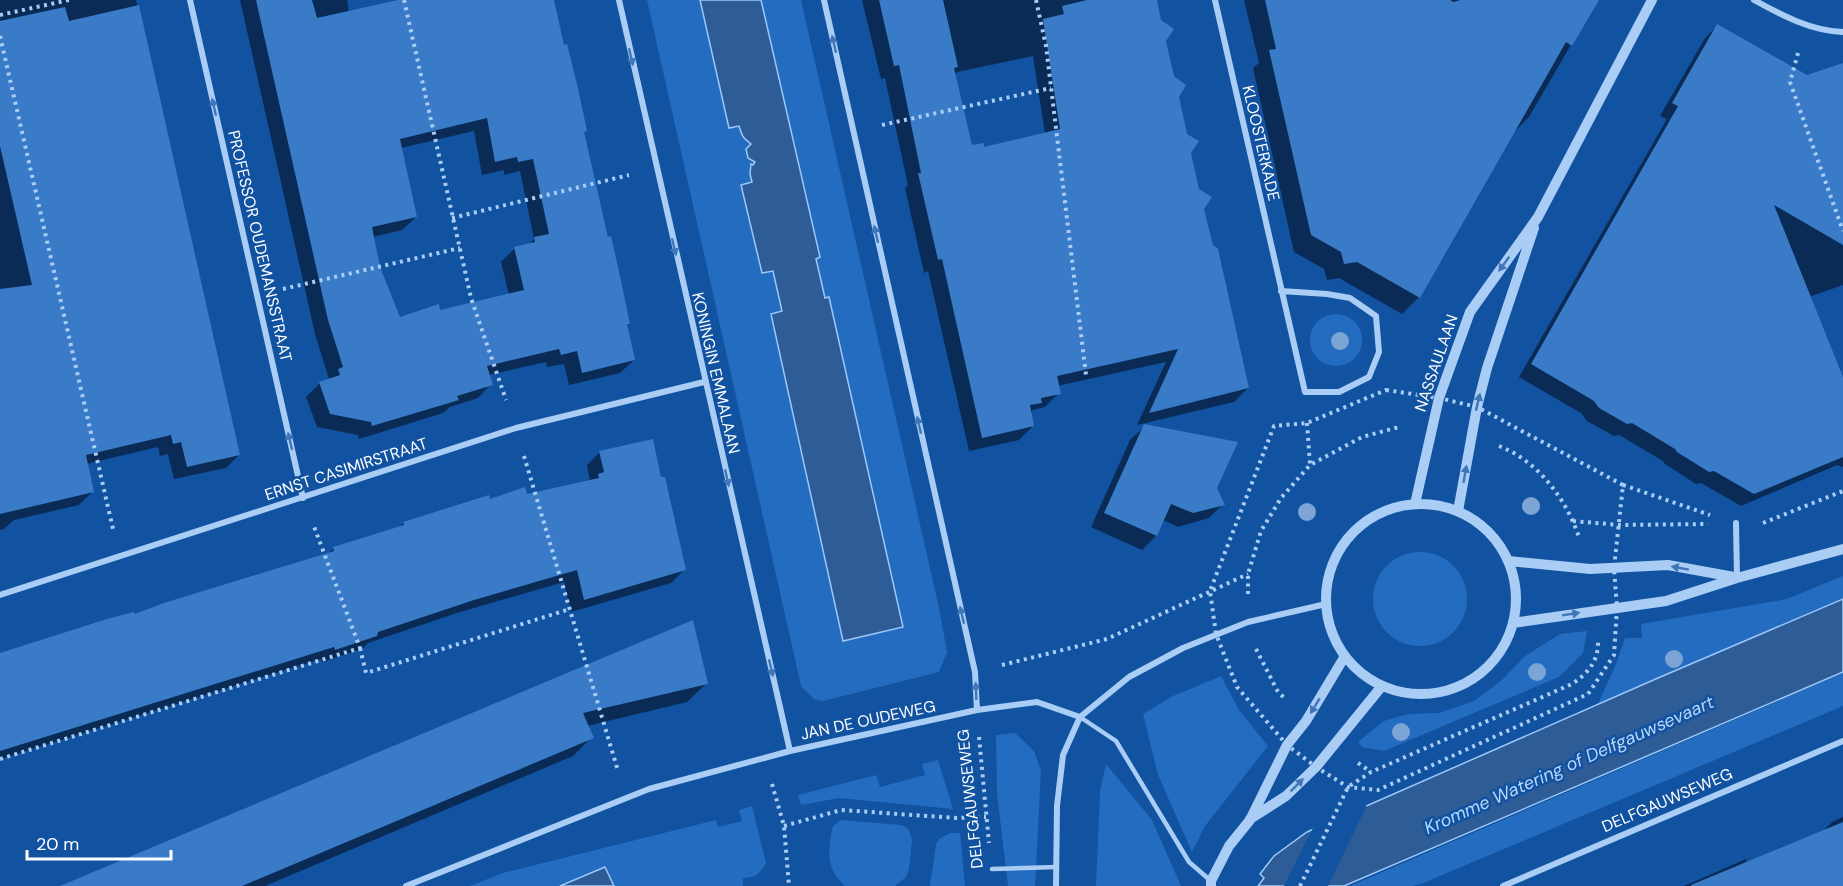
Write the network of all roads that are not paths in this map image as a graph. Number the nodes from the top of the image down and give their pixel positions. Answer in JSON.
{"nodes":[{"id":1,"x":190,"y":0,"type":"edge"},
{"id":2,"x":618,"y":0,"type":"edge"},
{"id":3,"x":824,"y":0,"type":"edge"},
{"id":4,"x":1215,"y":0,"type":"edge"},
{"id":5,"x":1652,"y":0,"type":"edge"},
{"id":6,"x":1754,"y":0,"type":"edge"},
{"id":7,"x":1843,"y":32,"type":"edge"},
{"id":8,"x":1538,"y":217,"type":"junction"},
{"id":9,"x":1281,"y":291,"type":"junction"},
{"id":10,"x":704,"y":382,"type":"junction"},
{"id":11,"x":303,"y":498,"type":"junction"},
{"id":12,"x":1415,"y":504,"type":"junction"},
{"id":13,"x":1458,"y":511,"type":"junction"},
{"id":14,"x":1736,"y":523,"type":"road end"},
{"id":15,"x":1843,"y":549,"type":"edge"},
{"id":16,"x":1509,"y":561,"type":"junction"},
{"id":17,"x":1737,"y":578,"type":"junction"},
{"id":18,"x":0,"y":595,"type":"edge"},
{"id":19,"x":1326,"y":604,"type":"junction"},
{"id":20,"x":1514,"y":623,"type":"junction"},
{"id":21,"x":1345,"y":656,"type":"junction"},
{"id":22,"x":1382,"y":686,"type":"junction"},
{"id":23,"x":977,"y":710,"type":"junction"},
{"id":24,"x":1080,"y":717,"type":"junction"},
{"id":25,"x":1843,"y":741,"type":"edge"},
{"id":26,"x":790,"y":751,"type":"junction"},
{"id":27,"x":1250,"y":820,"type":"junction"},
{"id":28,"x":1057,"y":867,"type":"junction"},
{"id":29,"x":992,"y":869,"type":"road end"},
{"id":30,"x":1211,"y":884,"type":"edge"},
{"id":31,"x":406,"y":886,"type":"edge"},
{"id":32,"x":1056,"y":886,"type":"edge"},
{"id":33,"x":1503,"y":886,"type":"edge"}],
"edges":[{"from":11,"to":1,"type":"street","name":"PROFESSOR OUDEMANSSTRAAT","one_way":true},
{"from":2,"to":10,"type":"street","name":"KONINGIN EMMALAAN","one_way":true},
{"from":23,"to":3,"type":"street","one_way":true},
{"from":4,"to":9,"type":"street","name":"KLOOSTERKADE"},
{"from":5,"to":8,"type":"street","name":"NASSAULAAN"},
{"from":6,"to":7,"type":"street"},
{"from":8,"to":12,"type":"street","name":"NASSAULAAN","one_way":true},
{"from":13,"to":8,"type":"street","name":"NASSAULAAN","one_way":true},
{"from":9,"to":9,"type":"street","name":"KLOOSTERKADE"},
{"from":10,"to":11,"type":"street","name":"ERNST CASIMIRSTRAAT"},
{"from":10,"to":26,"type":"street","name":"KONINGIN EMMALAAN","one_way":true},
{"from":11,"to":18,"type":"street","name":"ERNST CASIMIRSTRAAT"},
{"from":12,"to":13,"type":"street"},
{"from":12,"to":19,"type":"street"},
{"from":13,"to":16,"type":"street"},
{"from":14,"to":17,"type":"street"},
{"from":15,"to":17,"type":"street"},
{"from":17,"to":16,"type":"street","one_way":true},
{"from":16,"to":20,"type":"street"},
{"from":20,"to":17,"type":"street","one_way":true},
{"from":19,"to":21,"type":"street"},
{"from":19,"to":24,"type":"street"},
{"from":20,"to":22,"type":"street"},
{"from":21,"to":22,"type":"street"},
{"from":21,"to":27,"type":"street","one_way":true},
{"from":27,"to":22,"type":"street","one_way":true},
{"from":23,"to":24,"type":"street","name":"JAN DE OUDEWEG"},
{"from":23,"to":26,"type":"street","name":"JAN DE OUDEWEG"},
{"from":24,"to":28,"type":"street"},
{"from":24,"to":30,"type":"lane"},
{"from":25,"to":33,"type":"street","name":"DELFGAUWSEWEG"},
{"from":26,"to":31,"type":"street","name":"JAN DE OUDEWEG"},
{"from":27,"to":30,"type":"street"},
{"from":28,"to":29,"type":"lane"},
{"from":28,"to":32,"type":"street"}]}
